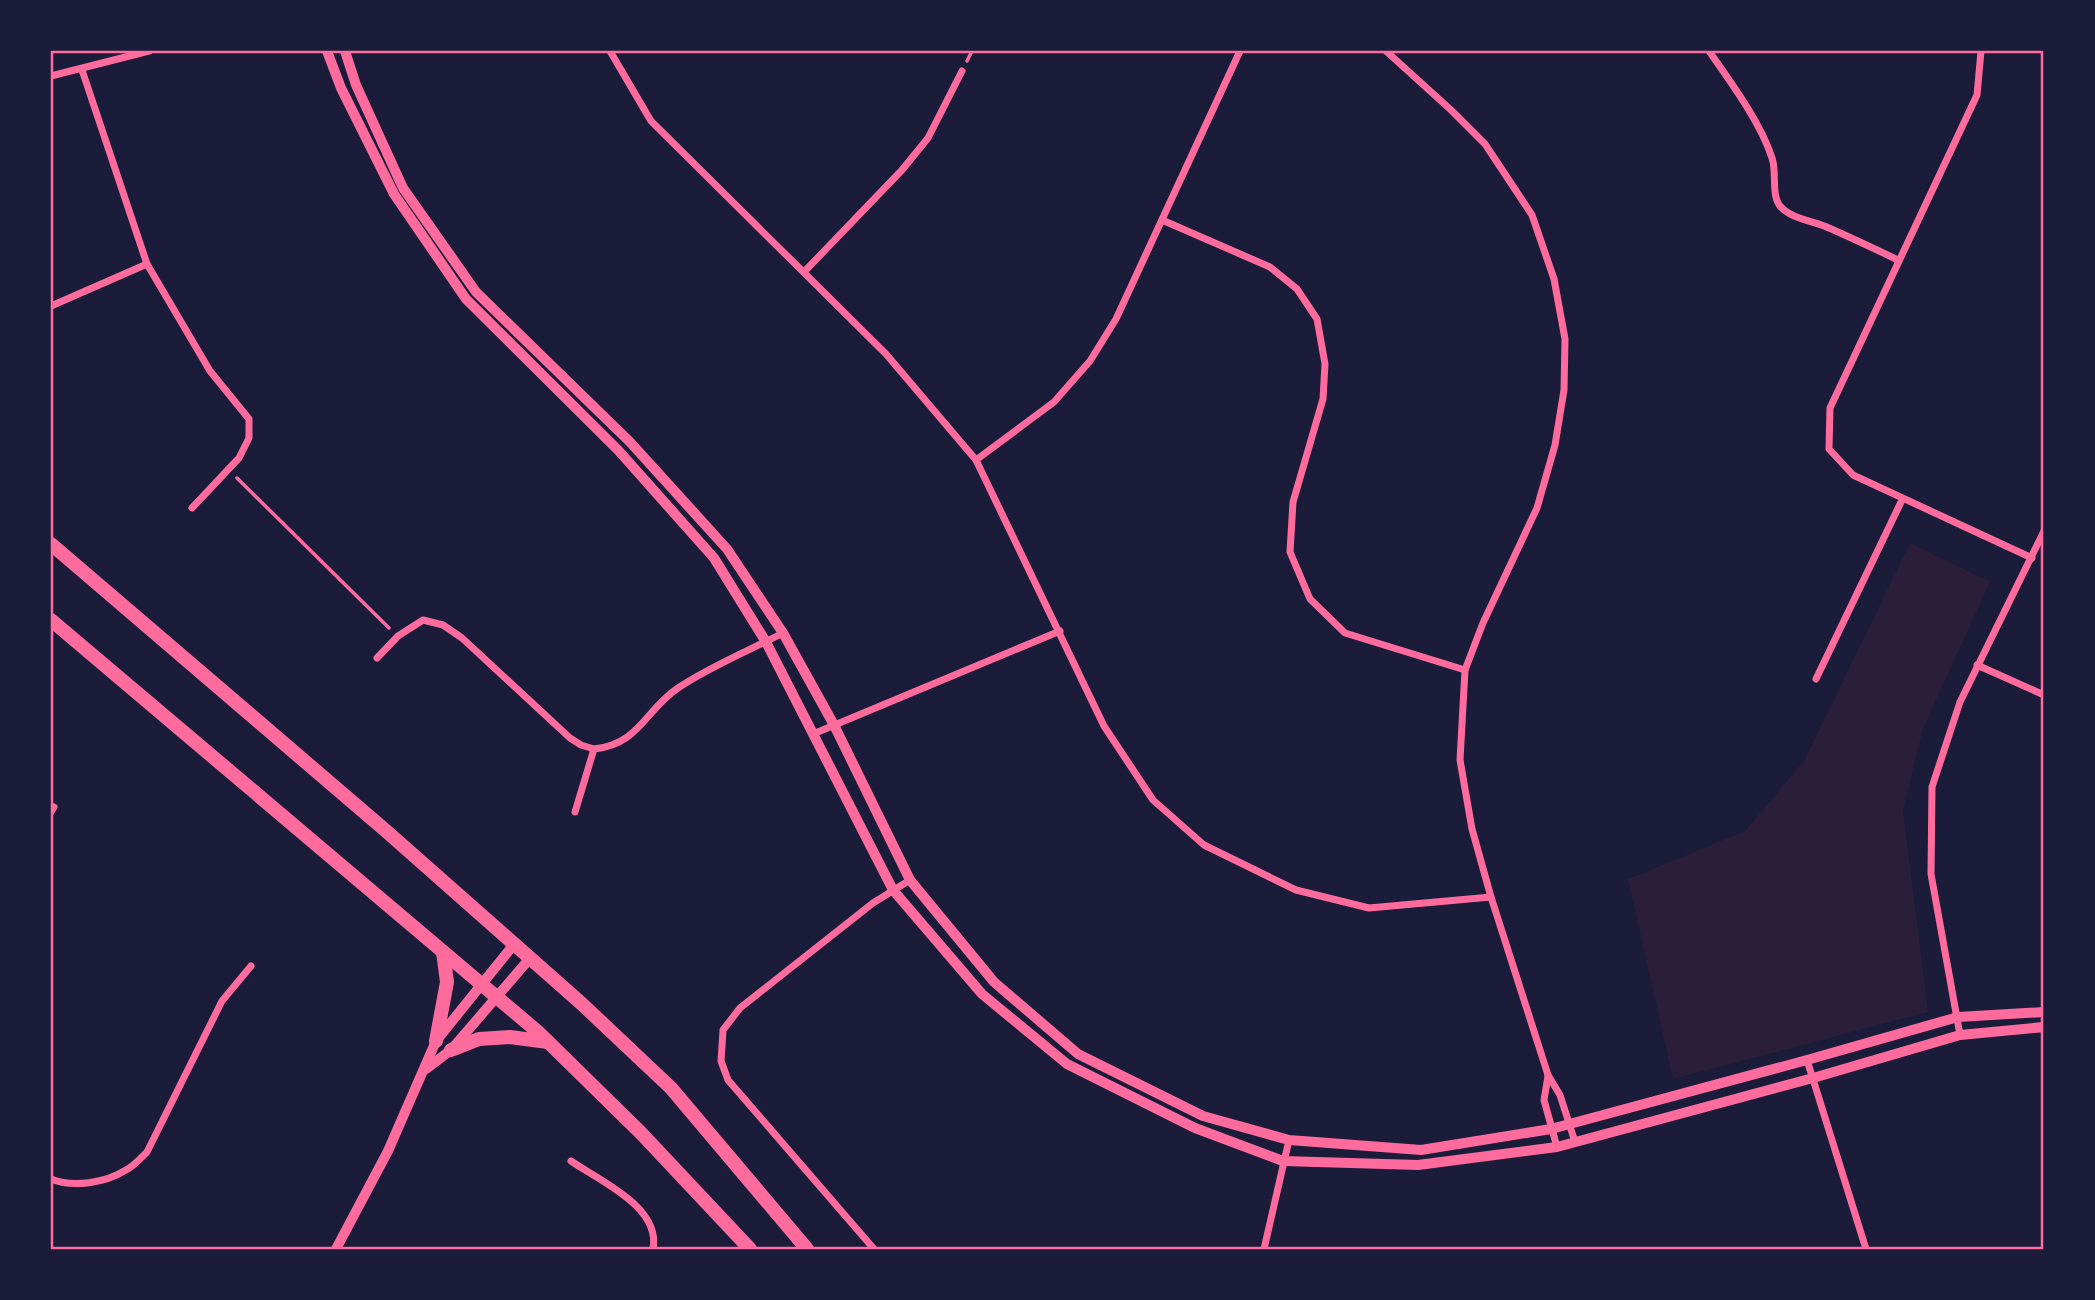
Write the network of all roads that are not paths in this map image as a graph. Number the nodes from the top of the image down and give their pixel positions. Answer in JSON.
{"nodes":[{"id":1,"x":149,"y":51,"type":"edge"},
{"id":2,"x":327,"y":51,"type":"edge"},
{"id":3,"x":345,"y":51,"type":"edge"},
{"id":4,"x":610,"y":51,"type":"edge"},
{"id":5,"x":1240,"y":51,"type":"edge"},
{"id":6,"x":1386,"y":51,"type":"edge"},
{"id":7,"x":1709,"y":51,"type":"edge"},
{"id":8,"x":1981,"y":51,"type":"edge"},
{"id":9,"x":82,"y":69,"type":"junction"},
{"id":10,"x":962,"y":71,"type":"dead end"},
{"id":11,"x":51,"y":76,"type":"edge"},
{"id":12,"x":1162,"y":220,"type":"junction"},
{"id":13,"x":1898,"y":260,"type":"junction"},
{"id":14,"x":148,"y":264,"type":"junction"},
{"id":15,"x":804,"y":272,"type":"junction"},
{"id":16,"x":51,"y":306,"type":"edge"},
{"id":17,"x":976,"y":460,"type":"junction"},
{"id":18,"x":1902,"y":499,"type":"junction"},
{"id":19,"x":192,"y":508,"type":"dead end"},
{"id":20,"x":2044,"y":531,"type":"edge"},
{"id":21,"x":51,"y":544,"type":"edge"},
{"id":22,"x":2032,"y":558,"type":"junction"},
{"id":23,"x":51,"y":620,"type":"edge"},
{"id":24,"x":1060,"y":631,"type":"junction"},
{"id":25,"x":783,"y":633,"type":"junction"},
{"id":26,"x":766,"y":642,"type":"junction"},
{"id":27,"x":377,"y":658,"type":"dead end"},
{"id":28,"x":1977,"y":665,"type":"junction"},
{"id":29,"x":1465,"y":670,"type":"junction"},
{"id":30,"x":1816,"y":679,"type":"dead end"},
{"id":31,"x":2044,"y":695,"type":"edge"},
{"id":32,"x":834,"y":724,"type":"junction"},
{"id":33,"x":813,"y":734,"type":"junction"},
{"id":34,"x":594,"y":749,"type":"junction"},
{"id":35,"x":576,"y":812,"type":"dead end"},
{"id":36,"x":911,"y":880,"type":"junction"},
{"id":37,"x":893,"y":890,"type":"junction"},
{"id":38,"x":1491,"y":897,"type":"junction"},
{"id":39,"x":515,"y":943,"type":"junction"},
{"id":40,"x":443,"y":952,"type":"junction"},
{"id":41,"x":531,"y":957,"type":"junction"},
{"id":42,"x":251,"y":966,"type":"dead end"},
{"id":43,"x":481,"y":984,"type":"junction"},
{"id":44,"x":496,"y":997,"type":"junction"},
{"id":45,"x":2044,"y":1012,"type":"edge"},
{"id":46,"x":1958,"y":1017,"type":"junction"},
{"id":47,"x":2044,"y":1027,"type":"edge"},
{"id":48,"x":1960,"y":1035,"type":"junction"},
{"id":49,"x":436,"y":1041,"type":"junction"},
{"id":50,"x":548,"y":1042,"type":"junction"},
{"id":51,"x":452,"y":1050,"type":"junction"},
{"id":52,"x":1807,"y":1060,"type":"junction"},
{"id":53,"x":424,"y":1071,"type":"junction"},
{"id":54,"x":1548,"y":1075,"type":"junction"},
{"id":55,"x":1813,"y":1078,"type":"junction"},
{"id":56,"x":1570,"y":1124,"type":"junction"},
{"id":57,"x":1551,"y":1129,"type":"junction"},
{"id":58,"x":1289,"y":1140,"type":"junction"},
{"id":59,"x":1575,"y":1142,"type":"junction"},
{"id":60,"x":1557,"y":1147,"type":"junction"},
{"id":61,"x":571,"y":1161,"type":"dead end"},
{"id":62,"x":1283,"y":1161,"type":"junction"},
{"id":63,"x":51,"y":1179,"type":"edge"},
{"id":64,"x":336,"y":1249,"type":"edge"},
{"id":65,"x":653,"y":1249,"type":"edge"},
{"id":66,"x":750,"y":1249,"type":"edge"},
{"id":67,"x":807,"y":1249,"type":"edge"},
{"id":68,"x":874,"y":1249,"type":"edge"},
{"id":69,"x":1264,"y":1249,"type":"edge"},
{"id":70,"x":1866,"y":1249,"type":"edge"}],
"edges":[{"from":1,"to":9,"type":"street"},
{"from":2,"to":26,"type":"street"},
{"from":3,"to":25,"type":"street"},
{"from":4,"to":15,"type":"street"},
{"from":5,"to":12,"type":"street"},
{"from":6,"to":29,"type":"street"},
{"from":7,"to":13,"type":"street"},
{"from":8,"to":13,"type":"street"},
{"from":9,"to":11,"type":"street"},
{"from":9,"to":14,"type":"street"},
{"from":10,"to":15,"type":"street"},
{"from":12,"to":17,"type":"street"},
{"from":12,"to":29,"type":"street"},
{"from":13,"to":18,"type":"street"},
{"from":14,"to":16,"type":"street"},
{"from":14,"to":19,"type":"street"},
{"from":15,"to":17,"type":"street"},
{"from":17,"to":24,"type":"street"},
{"from":18,"to":22,"type":"street"},
{"from":18,"to":30,"type":"street"},
{"from":20,"to":22,"type":"street"},
{"from":21,"to":39,"type":"highway"},
{"from":22,"to":28,"type":"street"},
{"from":23,"to":40,"type":"highway"},
{"from":24,"to":32,"type":"street"},
{"from":24,"to":38,"type":"street"},
{"from":25,"to":26,"type":"street"},
{"from":25,"to":32,"type":"street"},
{"from":26,"to":33,"type":"street"},
{"from":26,"to":34,"type":"street"},
{"from":27,"to":34,"type":"street"},
{"from":28,"to":31,"type":"street"},
{"from":28,"to":46,"type":"street"},
{"from":29,"to":38,"type":"street"},
{"from":32,"to":33,"type":"street"},
{"from":32,"to":36,"type":"street"},
{"from":33,"to":37,"type":"street"},
{"from":34,"to":35,"type":"street"},
{"from":36,"to":37,"type":"street"},
{"from":36,"to":58,"type":"street"},
{"from":37,"to":62,"type":"street"},
{"from":37,"to":68,"type":"street"},
{"from":38,"to":54,"type":"street"},
{"from":39,"to":41,"type":"highway"},
{"from":39,"to":43,"type":"street"},
{"from":40,"to":43,"type":"highway"},
{"from":40,"to":49,"type":"highway"},
{"from":41,"to":44,"type":"street"},
{"from":41,"to":67,"type":"highway"},
{"from":42,"to":63,"type":"street"},
{"from":43,"to":44,"type":"highway"},
{"from":43,"to":49,"type":"street"},
{"from":44,"to":50,"type":"highway"},
{"from":44,"to":51,"type":"street"},
{"from":45,"to":46,"type":"street"},
{"from":46,"to":48,"type":"street"},
{"from":46,"to":52,"type":"street"},
{"from":47,"to":48,"type":"street"},
{"from":48,"to":55,"type":"street"},
{"from":49,"to":53,"type":"street"},
{"from":50,"to":51,"type":"highway"},
{"from":50,"to":66,"type":"highway"},
{"from":51,"to":53,"type":"street"},
{"from":52,"to":55,"type":"street"},
{"from":52,"to":56,"type":"street"},
{"from":53,"to":64,"type":"street"},
{"from":54,"to":56,"type":"street"},
{"from":54,"to":57,"type":"street"},
{"from":55,"to":59,"type":"street"},
{"from":55,"to":70,"type":"street"},
{"from":56,"to":57,"type":"street"},
{"from":56,"to":59,"type":"street"},
{"from":57,"to":58,"type":"street"},
{"from":57,"to":60,"type":"street"},
{"from":58,"to":62,"type":"street"},
{"from":59,"to":60,"type":"street"},
{"from":60,"to":62,"type":"street"},
{"from":61,"to":65,"type":"street"},
{"from":62,"to":69,"type":"street"}]}
